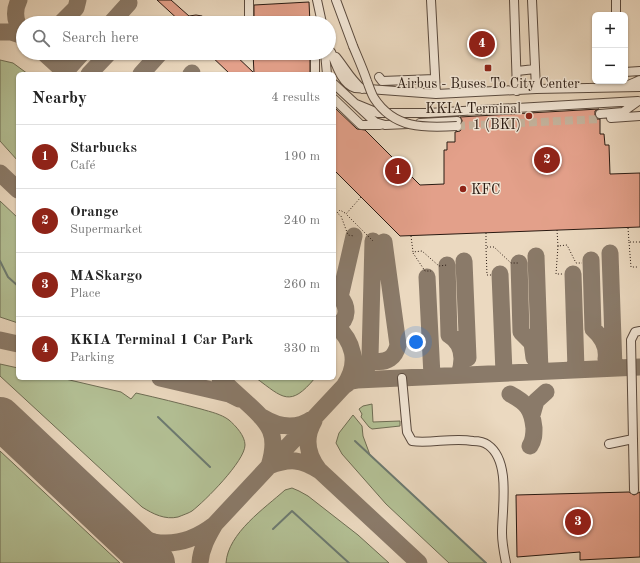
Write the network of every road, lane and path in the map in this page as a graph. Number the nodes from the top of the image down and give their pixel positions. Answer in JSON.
{"nodes":[{"id":1,"x":249,"y":0,"type":"edge"},
{"id":2,"x":336,"y":0,"type":"edge"},
{"id":3,"x":431,"y":0,"type":"edge"},
{"id":4,"x":514,"y":0,"type":"edge"},
{"id":5,"x":532,"y":0,"type":"edge"},
{"id":6,"x":616,"y":0,"type":"edge"},
{"id":7,"x":317,"y":4,"type":"edge"},
{"id":8,"x":616,"y":12,"type":"edge"},
{"id":9,"x":249,"y":16,"type":"edge"},
{"id":10,"x":316,"y":16,"type":"edge"},
{"id":11,"x":320,"y":16,"type":"edge"},
{"id":12,"x":336,"y":59,"type":"edge"},
{"id":13,"x":315,"y":60,"type":"edge"},
{"id":14,"x":328,"y":60,"type":"edge"},
{"id":15,"x":535,"y":69,"type":"junction"},
{"id":16,"x":517,"y":71,"type":"junction"},
{"id":17,"x":640,"y":71,"type":"edge"},
{"id":18,"x":315,"y":72,"type":"edge"},
{"id":19,"x":327,"y":72,"type":"edge"},
{"id":20,"x":628,"y":72,"type":"edge"},
{"id":21,"x":379,"y":77,"type":"dead end"},
{"id":22,"x":435,"y":79,"type":"junction"},
{"id":23,"x":640,"y":80,"type":"edge"},
{"id":24,"x":621,"y":85,"type":"edge"},
{"id":25,"x":336,"y":86,"type":"edge"},
{"id":26,"x":640,"y":87,"type":"edge"},
{"id":27,"x":536,"y":89,"type":"junction"},
{"id":28,"x":517,"y":90,"type":"junction"},
{"id":29,"x":436,"y":94,"type":"junction"},
{"id":30,"x":336,"y":101,"type":"edge"},
{"id":31,"x":639,"y":101,"type":"edge"},
{"id":32,"x":356,"y":104,"type":"junction"},
{"id":33,"x":640,"y":116,"type":"edge"},
{"id":34,"x":384,"y":125,"type":"junction"},
{"id":35,"x":361,"y":197,"type":"dead end"},
{"id":36,"x":346,"y":214,"type":"junction"},
{"id":37,"x":628,"y":228,"type":"dead end"},
{"id":38,"x":557,"y":230,"type":"dead end"},
{"id":39,"x":486,"y":233,"type":"dead end"},
{"id":40,"x":354,"y":236,"type":"dead end"},
{"id":41,"x":411,"y":236,"type":"dead end"},
{"id":42,"x":374,"y":241,"type":"dead end"},
{"id":43,"x":629,"y":242,"type":"junction"},
{"id":44,"x":640,"y":242,"type":"edge"},
{"id":45,"x":558,"y":246,"type":"junction"},
{"id":46,"x":486,"y":247,"type":"junction"},
{"id":47,"x":413,"y":252,"type":"junction"},
{"id":48,"x":519,"y":263,"type":"dead end"},
{"id":49,"x":582,"y":263,"type":"dead end"},
{"id":50,"x":446,"y":265,"type":"dead end"},
{"id":51,"x":637,"y":267,"type":"dead end"},
{"id":52,"x":430,"y":271,"type":"dead end"},
{"id":53,"x":563,"y":274,"type":"dead end"},
{"id":54,"x":491,"y":275,"type":"dead end"},
{"id":55,"x":640,"y":331,"type":"edge"},
{"id":56,"x":402,"y":378,"type":"dead end"},
{"id":57,"x":636,"y":429,"type":"edge"},
{"id":58,"x":633,"y":439,"type":"junction"},
{"id":59,"x":609,"y":444,"type":"dead end"},
{"id":60,"x":634,"y":490,"type":"dead end"},
{"id":61,"x":506,"y":563,"type":"edge"}],
"edges":[{"from":1,"to":9,"type":"street"},
{"from":2,"to":34,"type":"street","bridge":true},
{"from":3,"to":22,"type":"street"},
{"from":4,"to":16,"type":"street"},
{"from":5,"to":15,"type":"street"},
{"from":6,"to":8,"type":"street"},
{"from":7,"to":10,"type":"street"},
{"from":7,"to":11,"type":"street"},
{"from":12,"to":29,"type":"street"},
{"from":13,"to":18,"type":"street"},
{"from":14,"to":19,"type":"street"},
{"from":15,"to":16,"type":"street"},
{"from":15,"to":27,"type":"street"},
{"from":16,"to":28,"type":"street"},
{"from":17,"to":20,"type":"street"},
{"from":21,"to":22,"type":"street"},
{"from":22,"to":29,"type":"street"},
{"from":23,"to":24,"type":"street"},
{"from":24,"to":26,"type":"street"},
{"from":24,"to":27,"type":"street"},
{"from":25,"to":32,"type":"street"},
{"from":27,"to":28,"type":"street"},
{"from":28,"to":29,"type":"street"},
{"from":30,"to":34,"type":"street"},
{"from":31,"to":32,"type":"street"},
{"from":31,"to":33,"type":"street"},
{"from":32,"to":34,"type":"street"},
{"from":35,"to":36,"type":"path"},
{"from":36,"to":40,"type":"path"},
{"from":36,"to":42,"type":"path"},
{"from":37,"to":43,"type":"path"},
{"from":38,"to":45,"type":"path"},
{"from":39,"to":46,"type":"path"},
{"from":41,"to":47,"type":"path"},
{"from":43,"to":44,"type":"path"},
{"from":43,"to":51,"type":"path"},
{"from":45,"to":49,"type":"path"},
{"from":45,"to":53,"type":"path"},
{"from":46,"to":48,"type":"path"},
{"from":46,"to":54,"type":"path"},
{"from":47,"to":50,"type":"path"},
{"from":47,"to":52,"type":"path"},
{"from":55,"to":57,"type":"street"},
{"from":56,"to":61,"type":"street"},
{"from":57,"to":58,"type":"street"},
{"from":58,"to":59,"type":"street"},
{"from":58,"to":60,"type":"street"}]}
